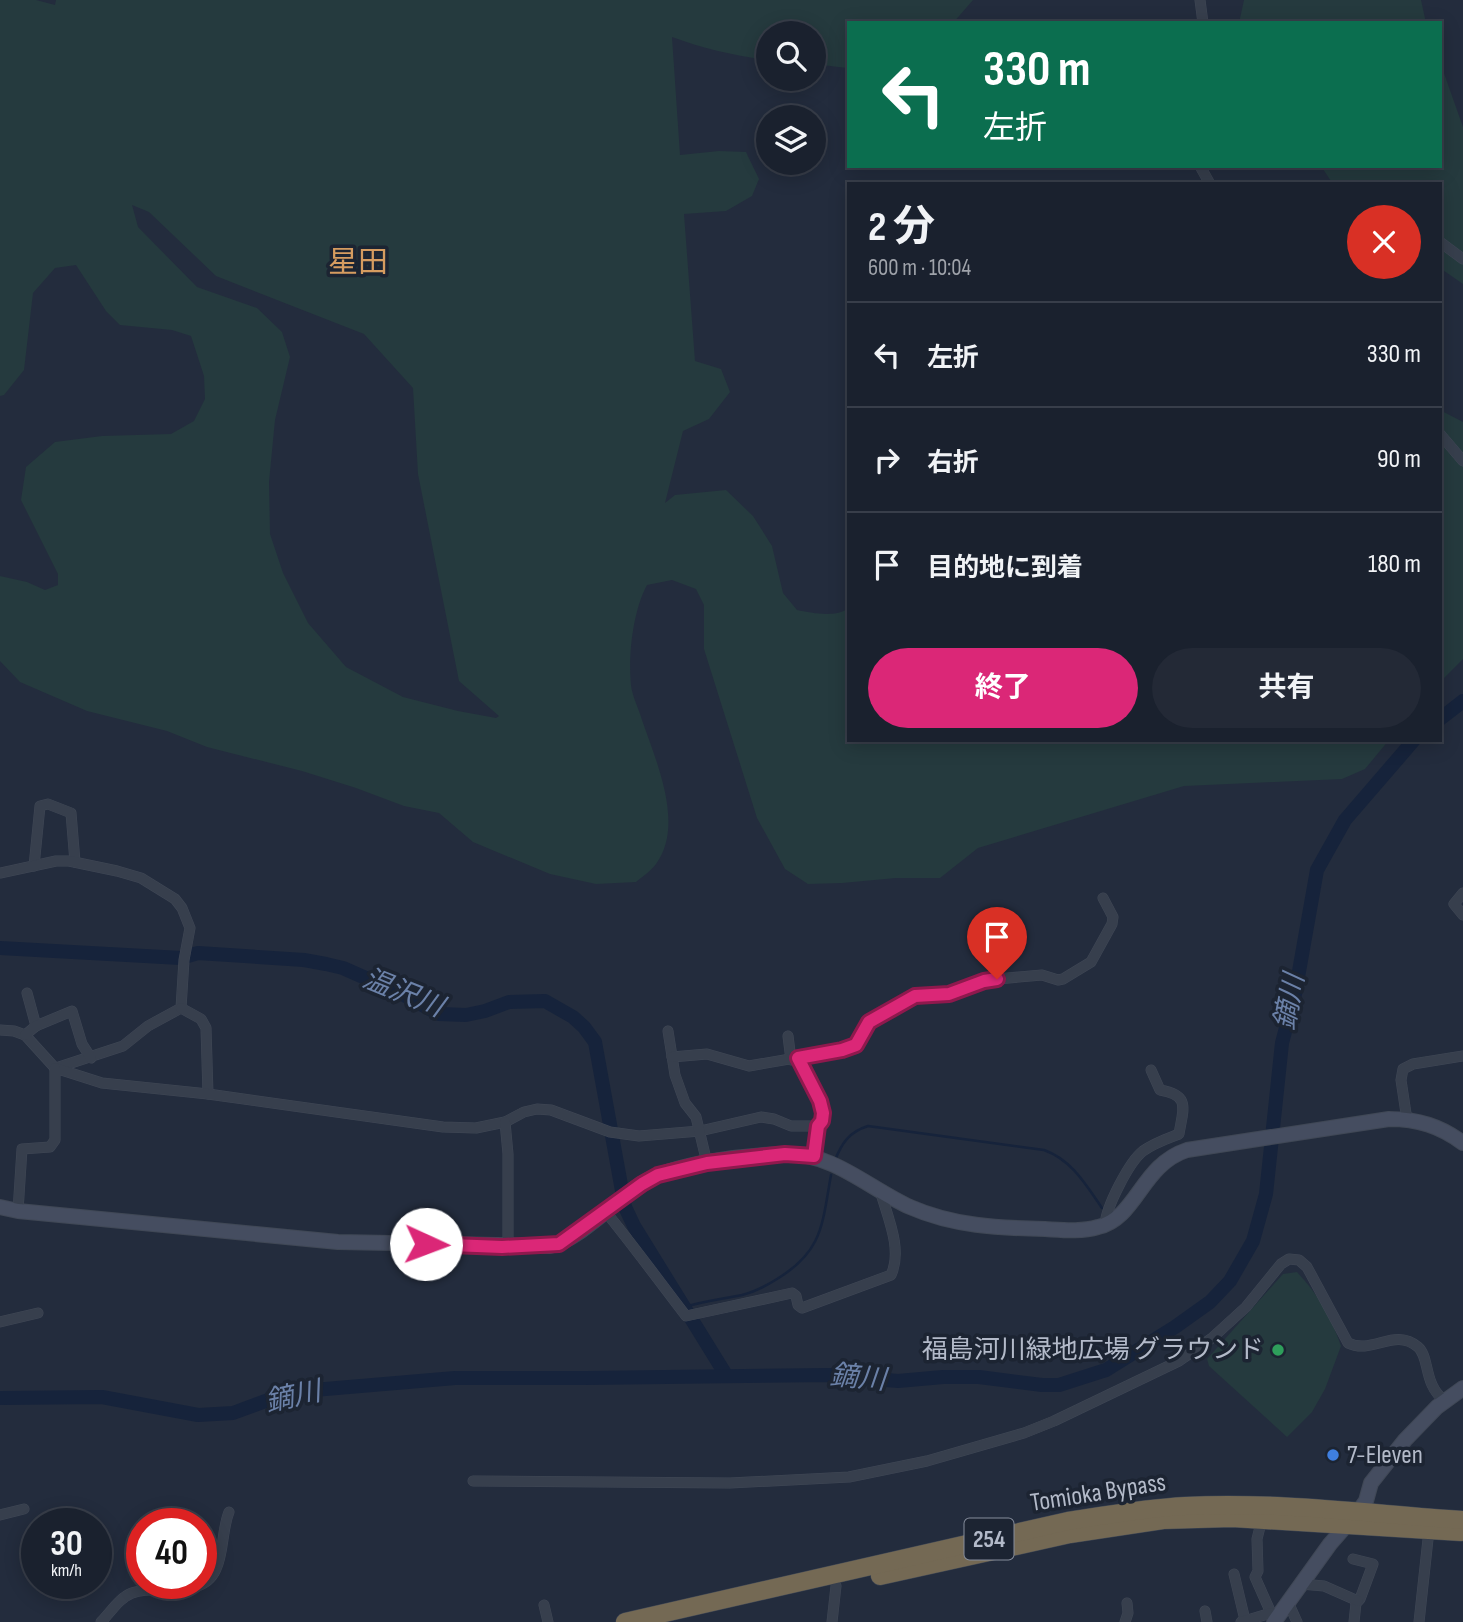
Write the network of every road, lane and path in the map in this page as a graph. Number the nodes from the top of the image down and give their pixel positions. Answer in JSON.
{"nodes":[{"id":1,"x":1200,"y":0,"type":"edge"},
{"id":2,"x":1203,"y":21,"type":"edge"},
{"id":3,"x":1442,"y":243,"type":"edge"},
{"id":4,"x":1463,"y":259,"type":"edge"},
{"id":5,"x":1442,"y":436,"type":"edge"},
{"id":6,"x":1463,"y":461,"type":"edge"},
{"id":7,"x":75,"y":862,"type":"junction"},
{"id":8,"x":34,"y":866,"type":"junction"},
{"id":9,"x":0,"y":873,"type":"edge"},
{"id":10,"x":1463,"y":892,"type":"edge"},
{"id":11,"x":1103,"y":898,"type":"dead end"},
{"id":12,"x":1463,"y":915,"type":"edge"},
{"id":13,"x":27,"y":993,"type":"dead end"},
{"id":14,"x":181,"y":1008,"type":"junction"},
{"id":15,"x":36,"y":1026,"type":"junction"},
{"id":16,"x":0,"y":1030,"type":"edge"},
{"id":17,"x":668,"y":1031,"type":"dead end"},
{"id":18,"x":25,"y":1035,"type":"junction"},
{"id":19,"x":788,"y":1036,"type":"dead end"},
{"id":20,"x":1463,"y":1056,"type":"edge"},
{"id":21,"x":673,"y":1057,"type":"junction"},
{"id":22,"x":91,"y":1058,"type":"junction"},
{"id":23,"x":794,"y":1059,"type":"junction"},
{"id":24,"x":55,"y":1068,"type":"junction"},
{"id":25,"x":1151,"y":1070,"type":"dead end"},
{"id":26,"x":208,"y":1094,"type":"junction"},
{"id":27,"x":1407,"y":1120,"type":"junction"},
{"id":28,"x":505,"y":1122,"type":"junction"},
{"id":29,"x":818,"y":1126,"type":"junction"},
{"id":30,"x":700,"y":1131,"type":"junction"},
{"id":31,"x":1463,"y":1143,"type":"edge"},
{"id":32,"x":814,"y":1156,"type":"junction"},
{"id":33,"x":707,"y":1163,"type":"junction"},
{"id":34,"x":880,"y":1190,"type":"junction"},
{"id":35,"x":0,"y":1207,"type":"edge"},
{"id":36,"x":19,"y":1211,"type":"junction"},
{"id":37,"x":605,"y":1211,"type":"junction"},
{"id":38,"x":1105,"y":1225,"type":"junction"},
{"id":39,"x":508,"y":1246,"type":"junction"},
{"id":40,"x":38,"y":1313,"type":"dead end"},
{"id":41,"x":0,"y":1322,"type":"edge"},
{"id":42,"x":1463,"y":1388,"type":"edge"},
{"id":43,"x":1445,"y":1401,"type":"junction"},
{"id":44,"x":473,"y":1481,"type":"dead end"},
{"id":45,"x":21,"y":1510,"type":"edge"},
{"id":46,"x":229,"y":1512,"type":"dead end"},
{"id":47,"x":0,"y":1515,"type":"edge"},
{"id":48,"x":1352,"y":1518,"type":"junction"},
{"id":49,"x":1262,"y":1519,"type":"junction"},
{"id":50,"x":1463,"y":1520,"type":"edge"},
{"id":51,"x":1429,"y":1530,"type":"junction"},
{"id":52,"x":1463,"y":1532,"type":"edge"},
{"id":53,"x":1353,"y":1559,"type":"dead end"},
{"id":54,"x":1234,"y":1574,"type":"dead end"},
{"id":55,"x":1301,"y":1584,"type":"junction"},
{"id":56,"x":836,"y":1586,"type":"junction"},
{"id":57,"x":1358,"y":1601,"type":"junction"},
{"id":58,"x":1288,"y":1602,"type":"junction"},
{"id":59,"x":1127,"y":1603,"type":"dead end"},
{"id":60,"x":544,"y":1605,"type":"dead end"},
{"id":61,"x":1205,"y":1611,"type":"dead end"},
{"id":62,"x":1274,"y":1617,"type":"edge"},
{"id":63,"x":1243,"y":1621,"type":"edge"},
{"id":64,"x":101,"y":1622,"type":"edge"},
{"id":65,"x":548,"y":1622,"type":"edge"},
{"id":66,"x":625,"y":1622,"type":"edge"},
{"id":67,"x":678,"y":1622,"type":"edge"},
{"id":68,"x":832,"y":1622,"type":"edge"},
{"id":69,"x":1125,"y":1622,"type":"edge"},
{"id":70,"x":1207,"y":1622,"type":"edge"},
{"id":71,"x":1297,"y":1622,"type":"edge"},
{"id":72,"x":1354,"y":1622,"type":"edge"},
{"id":73,"x":1419,"y":1622,"type":"edge"}],
"edges":[{"from":1,"to":2,"type":"street"},
{"from":3,"to":4,"type":"street"},
{"from":5,"to":6,"type":"street"},
{"from":7,"to":8,"type":"street"},
{"from":7,"to":8,"type":"street"},
{"from":7,"to":14,"type":"street"},
{"from":8,"to":9,"type":"street"},
{"from":10,"to":12,"type":"street"},
{"from":11,"to":23,"type":"street"},
{"from":13,"to":15,"type":"street"},
{"from":14,"to":22,"type":"street"},
{"from":14,"to":26,"type":"street"},
{"from":15,"to":18,"type":"street"},
{"from":15,"to":22,"type":"street"},
{"from":16,"to":18,"type":"street"},
{"from":17,"to":21,"type":"street"},
{"from":18,"to":24,"type":"street"},
{"from":19,"to":23,"type":"street"},
{"from":20,"to":27,"type":"street"},
{"from":21,"to":23,"type":"street"},
{"from":21,"to":30,"type":"street"},
{"from":22,"to":24,"type":"street"},
{"from":23,"to":29,"type":"street"},
{"from":24,"to":26,"type":"street"},
{"from":24,"to":36,"type":"street"},
{"from":25,"to":38,"type":"street"},
{"from":26,"to":28,"type":"street"},
{"from":27,"to":31,"type":"street"},
{"from":27,"to":38,"type":"street"},
{"from":28,"to":30,"type":"street"},
{"from":28,"to":39,"type":"street"},
{"from":29,"to":30,"type":"street"},
{"from":29,"to":32,"type":"street"},
{"from":30,"to":33,"type":"street"},
{"from":32,"to":33,"type":"street"},
{"from":32,"to":34,"type":"street"},
{"from":33,"to":37,"type":"street"},
{"from":34,"to":37,"type":"street"},
{"from":34,"to":38,"type":"street"},
{"from":35,"to":36,"type":"street"},
{"from":36,"to":39,"type":"street"},
{"from":37,"to":39,"type":"street"},
{"from":40,"to":41,"type":"street"},
{"from":42,"to":43,"type":"street"},
{"from":43,"to":44,"type":"street"},
{"from":43,"to":48,"type":"street"},
{"from":45,"to":47,"type":"street"},
{"from":46,"to":64,"type":"street"},
{"from":48,"to":49,"type":"highway","name":"Tomioka Bypass","number":"254"},
{"from":48,"to":50,"type":"highway","name":"Tomioka Bypass","number":"254"},
{"from":48,"to":51,"type":"highway","name":"Tomioka Bypass","number":"254"},
{"from":48,"to":55,"type":"street"},
{"from":48,"to":66,"type":"highway","name":"Tomioka Bypass","number":"254"},
{"from":49,"to":56,"type":"highway","name":"Tomioka Bypass","number":"254"},
{"from":49,"to":62,"type":"street"},
{"from":51,"to":52,"type":"highway","name":"Tomioka Bypass","number":"254"},
{"from":51,"to":73,"type":"street"},
{"from":53,"to":57,"type":"street"},
{"from":54,"to":63,"type":"street"},
{"from":55,"to":57,"type":"street"},
{"from":55,"to":58,"type":"street"},
{"from":56,"to":67,"type":"highway","name":"Tomioka Bypass","number":"254"},
{"from":56,"to":68,"type":"street"},
{"from":57,"to":72,"type":"street"},
{"from":58,"to":62,"type":"street"},
{"from":58,"to":71,"type":"street"},
{"from":59,"to":69,"type":"street"},
{"from":60,"to":65,"type":"street"},
{"from":61,"to":70,"type":"street"},
{"from":62,"to":63,"type":"street"}]}
